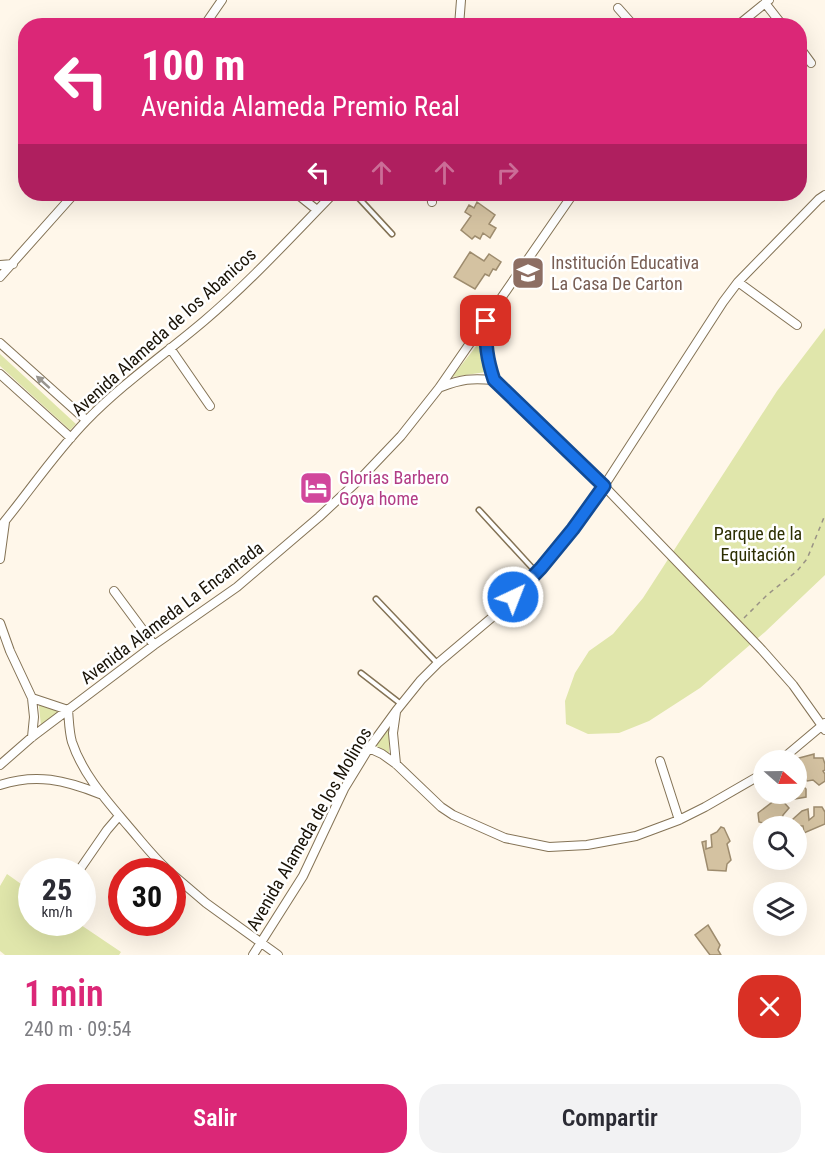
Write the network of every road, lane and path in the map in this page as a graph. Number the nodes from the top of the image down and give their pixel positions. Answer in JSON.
{"nodes":[{"id":1,"x":222,"y":0,"type":"edge"},
{"id":2,"x":461,"y":0,"type":"edge"},
{"id":3,"x":767,"y":1,"type":"edge"},
{"id":4,"x":618,"y":8,"type":"dead end"},
{"id":5,"x":210,"y":18,"type":"edge"},
{"id":6,"x":460,"y":18,"type":"edge"},
{"id":7,"x":627,"y":18,"type":"edge"},
{"id":8,"x":747,"y":18,"type":"edge"},
{"id":9,"x":778,"y":18,"type":"edge"},
{"id":10,"x":807,"y":58,"type":"edge"},
{"id":11,"x":811,"y":63,"type":"dead end"},
{"id":12,"x":825,"y":195,"type":"edge"},
{"id":13,"x":68,"y":201,"type":"edge"},
{"id":14,"x":305,"y":201,"type":"edge"},
{"id":15,"x":326,"y":201,"type":"edge"},
{"id":16,"x":361,"y":201,"type":"edge"},
{"id":17,"x":564,"y":201,"type":"edge"},
{"id":18,"x":316,"y":210,"type":"junction"},
{"id":19,"x":392,"y":234,"type":"dead end"},
{"id":20,"x":13,"y":264,"type":"junction"},
{"id":21,"x":0,"y":265,"type":"edge"},
{"id":22,"x":0,"y":277,"type":"edge"},
{"id":23,"x":738,"y":282,"type":"junction"},
{"id":24,"x":486,"y":321,"type":"junction"},
{"id":25,"x":797,"y":325,"type":"dead end"},
{"id":26,"x":0,"y":343,"type":"edge"},
{"id":27,"x":170,"y":348,"type":"junction"},
{"id":28,"x":0,"y":374,"type":"edge"},
{"id":29,"x":494,"y":380,"type":"junction"},
{"id":30,"x":439,"y":388,"type":"junction"},
{"id":31,"x":210,"y":406,"type":"dead end"},
{"id":32,"x":86,"y":420,"type":"junction"},
{"id":33,"x":71,"y":438,"type":"junction"},
{"id":34,"x":604,"y":486,"type":"junction"},
{"id":35,"x":479,"y":510,"type":"dead end"},
{"id":36,"x":825,"y":516,"type":"edge"},
{"id":37,"x":3,"y":524,"type":"edge"},
{"id":38,"x":0,"y":559,"type":"edge"},
{"id":39,"x":536,"y":573,"type":"junction"},
{"id":40,"x":114,"y":591,"type":"dead end"},
{"id":41,"x":376,"y":599,"type":"dead end"},
{"id":42,"x":0,"y":623,"type":"edge"},
{"id":43,"x":738,"y":624,"type":"junction"},
{"id":44,"x":154,"y":645,"type":"junction"},
{"id":45,"x":438,"y":663,"type":"junction"},
{"id":46,"x":362,"y":673,"type":"dead end"},
{"id":47,"x":32,"y":698,"type":"junction"},
{"id":48,"x":402,"y":704,"type":"junction"},
{"id":49,"x":69,"y":710,"type":"junction"},
{"id":50,"x":396,"y":711,"type":"junction"},
{"id":51,"x":824,"y":726,"type":"edge"},
{"id":52,"x":32,"y":737,"type":"junction"},
{"id":53,"x":369,"y":748,"type":"junction"},
{"id":54,"x":794,"y":750,"type":"edge"},
{"id":55,"x":660,"y":761,"type":"dead end"},
{"id":56,"x":396,"y":764,"type":"junction"},
{"id":57,"x":0,"y":765,"type":"edge"},
{"id":58,"x":753,"y":779,"type":"edge"},
{"id":59,"x":0,"y":785,"type":"edge"},
{"id":60,"x":101,"y":794,"type":"junction"},
{"id":61,"x":119,"y":816,"type":"junction"},
{"id":62,"x":679,"y":820,"type":"junction"},
{"id":63,"x":88,"y":858,"type":"edge"},
{"id":64,"x":155,"y":858,"type":"edge"},
{"id":65,"x":186,"y":886,"type":"edge"},
{"id":66,"x":261,"y":944,"type":"junction"},
{"id":67,"x":253,"y":955,"type":"edge"},
{"id":68,"x":278,"y":955,"type":"edge"}],
"edges":[{"from":1,"to":5,"type":"street"},
{"from":2,"to":6,"type":"street"},
{"from":3,"to":8,"type":"street"},
{"from":3,"to":9,"type":"street"},
{"from":4,"to":7,"type":"street"},
{"from":10,"to":11,"type":"street"},
{"from":12,"to":23,"type":"street","name":"Avenida Alameda de los Molinos"},
{"from":13,"to":20,"type":"street"},
{"from":14,"to":18,"type":"street"},
{"from":15,"to":18,"type":"street","name":"Avenida Alameda de los Abanicos"},
{"from":16,"to":19,"type":"lane"},
{"from":17,"to":24,"type":"street","name":"Avenida Alameda La Encantada"},
{"from":18,"to":27,"type":"street","name":"Avenida Alameda de los Abanicos"},
{"from":20,"to":21,"type":"street"},
{"from":20,"to":22,"type":"street"},
{"from":23,"to":25,"type":"street"},
{"from":23,"to":34,"type":"street","name":"Avenida Alameda de los Molinos"},
{"from":24,"to":29,"type":"street"},
{"from":24,"to":30,"type":"street","name":"Avenida Alameda La Encantada"},
{"from":32,"to":26,"type":"street","one_way":true},
{"from":27,"to":31,"type":"street"},
{"from":27,"to":32,"type":"street","name":"Avenida Alameda de los Abanicos"},
{"from":28,"to":33,"type":"street"},
{"from":29,"to":30,"type":"street"},
{"from":29,"to":34,"type":"street"},
{"from":30,"to":44,"type":"street","name":"Avenida Alameda La Encantada"},
{"from":32,"to":33,"type":"street","name":"Avenida Alameda de los Abanicos"},
{"from":33,"to":37,"type":"street","name":"Avenida Alameda de los Abanicos"},
{"from":34,"to":39,"type":"street","name":"Avenida Alameda de los Molinos"},
{"from":34,"to":43,"type":"street"},
{"from":35,"to":39,"type":"lane"},
{"from":36,"to":43,"type":"path"},
{"from":37,"to":38,"type":"street"},
{"from":39,"to":45,"type":"street","name":"Avenida Alameda de los Molinos"},
{"from":40,"to":44,"type":"street"},
{"from":41,"to":45,"type":"lane"},
{"from":42,"to":47,"type":"street"},
{"from":43,"to":51,"type":"street"},
{"from":44,"to":49,"type":"street","name":"Avenida Alameda La Encantada"},
{"from":45,"to":48,"type":"street","name":"Avenida Alameda de los Molinos"},
{"from":46,"to":48,"type":"lane"},
{"from":47,"to":49,"type":"street"},
{"from":47,"to":52,"type":"street"},
{"from":48,"to":50,"type":"street","name":"Avenida Alameda de los Molinos"},
{"from":49,"to":52,"type":"street","name":"Avenida Alameda La Encantada"},
{"from":49,"to":60,"type":"street"},
{"from":50,"to":53,"type":"street","name":"Avenida Alameda de los Molinos"},
{"from":50,"to":56,"type":"street"},
{"from":51,"to":54,"type":"street"},
{"from":52,"to":57,"type":"street","name":"Avenida Alameda La Encantada"},
{"from":53,"to":56,"type":"street"},
{"from":53,"to":66,"type":"street","name":"Avenida Alameda de los Molinos"},
{"from":55,"to":62,"type":"street"},
{"from":56,"to":62,"type":"street"},
{"from":58,"to":62,"type":"street"},
{"from":59,"to":60,"type":"street"},
{"from":60,"to":61,"type":"street"},
{"from":61,"to":63,"type":"street"},
{"from":61,"to":64,"type":"street"},
{"from":65,"to":66,"type":"street"},
{"from":66,"to":67,"type":"street","name":"Avenida Alameda de los Molinos"},
{"from":66,"to":68,"type":"street"}]}
